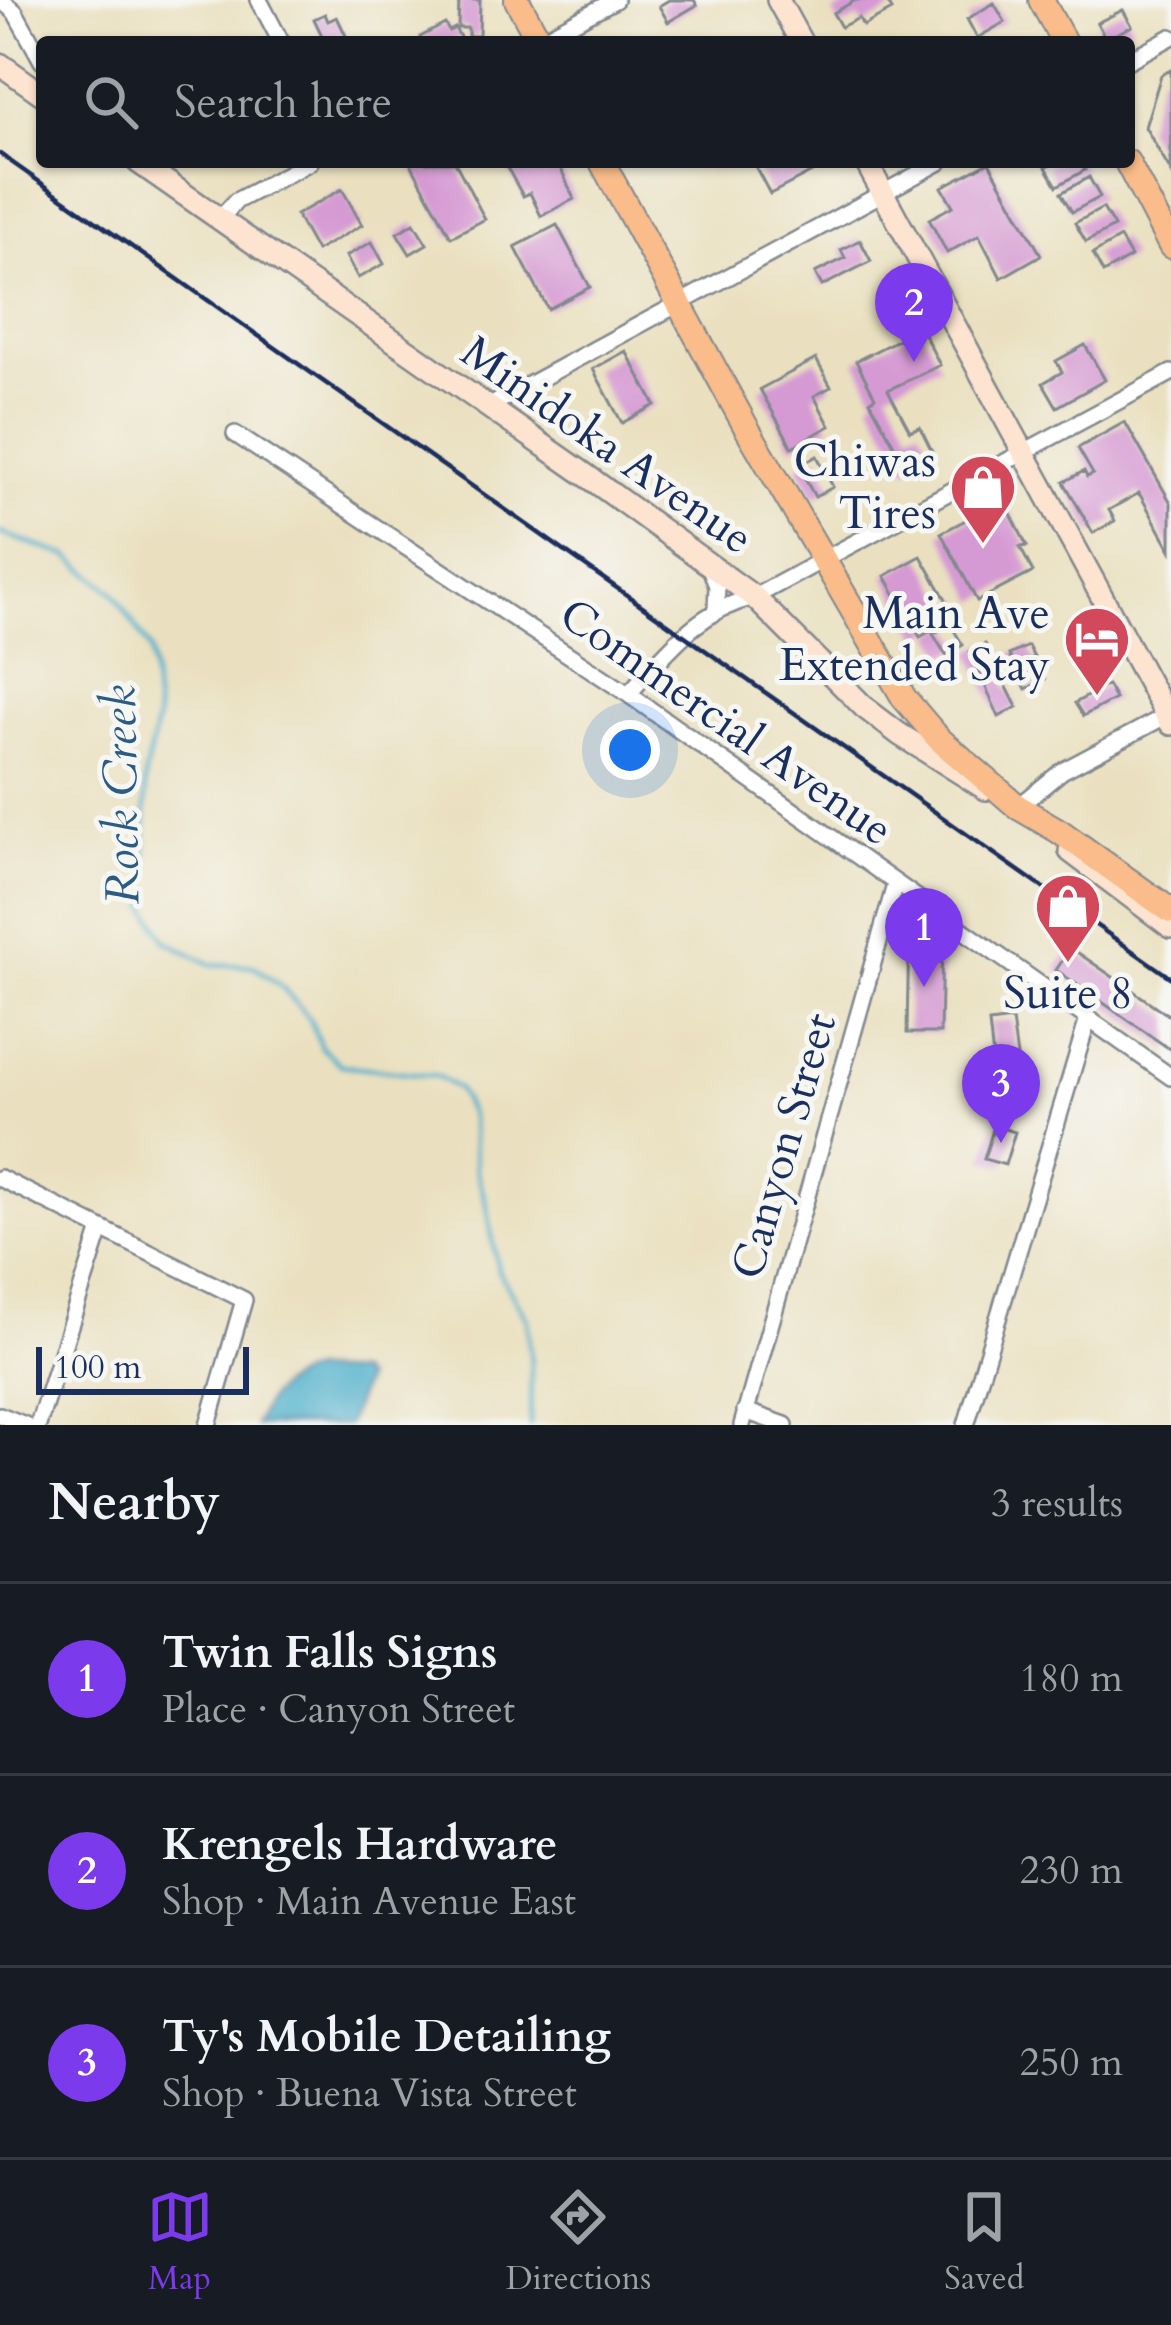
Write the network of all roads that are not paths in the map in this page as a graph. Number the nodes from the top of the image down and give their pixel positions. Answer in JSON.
{"nodes":[{"id":1,"x":1,"y":0,"type":"edge"},
{"id":2,"x":259,"y":0,"type":"edge"},
{"id":3,"x":517,"y":0,"type":"edge"},
{"id":4,"x":615,"y":0,"type":"edge"},
{"id":5,"x":778,"y":0,"type":"edge"},
{"id":6,"x":1042,"y":0,"type":"edge"},
{"id":7,"x":278,"y":36,"type":"edge"},
{"id":8,"x":535,"y":36,"type":"edge"},
{"id":9,"x":547,"y":36,"type":"edge"},
{"id":10,"x":798,"y":36,"type":"edge"},
{"id":11,"x":1061,"y":36,"type":"edge"},
{"id":12,"x":1171,"y":37,"type":"edge"},
{"id":13,"x":36,"y":50,"type":"edge"},
{"id":14,"x":1135,"y":57,"type":"edge"},
{"id":15,"x":0,"y":64,"type":"edge"},
{"id":16,"x":36,"y":90,"type":"edge"},
{"id":17,"x":146,"y":168,"type":"edge"},
{"id":18,"x":299,"y":168,"type":"edge"},
{"id":19,"x":605,"y":168,"type":"edge"},
{"id":20,"x":869,"y":168,"type":"edge"},
{"id":21,"x":929,"y":168,"type":"edge"},
{"id":22,"x":1130,"y":168,"type":"edge"},
{"id":23,"x":883,"y":193,"type":"junction"},
{"id":24,"x":219,"y":220,"type":"junction"},
{"id":25,"x":1171,"y":246,"type":"edge"},
{"id":26,"x":677,"y":304,"type":"junction"},
{"id":27,"x":1171,"y":373,"type":"edge"},
{"id":28,"x":488,"y":407,"type":"junction"},
{"id":29,"x":235,"y":434,"type":"dead end"},
{"id":30,"x":1025,"y":453,"type":"junction"},
{"id":31,"x":822,"y":561,"type":"junction"},
{"id":32,"x":710,"y":565,"type":"junction"},
{"id":33,"x":754,"y":597,"type":"junction"},
{"id":34,"x":716,"y":609,"type":"junction"},
{"id":35,"x":628,"y":694,"type":"junction"},
{"id":36,"x":1170,"y":718,"type":"edge"},
{"id":37,"x":1023,"y":811,"type":"junction"},
{"id":38,"x":1059,"y":830,"type":"junction"},
{"id":39,"x":896,"y":885,"type":"junction"},
{"id":40,"x":1171,"y":896,"type":"edge"},
{"id":41,"x":1171,"y":911,"type":"edge"},
{"id":42,"x":1171,"y":927,"type":"edge"},
{"id":43,"x":1088,"y":1019,"type":"junction"},
{"id":44,"x":1171,"y":1077,"type":"edge"},
{"id":45,"x":0,"y":1178,"type":"edge"},
{"id":46,"x":101,"y":1229,"type":"junction"},
{"id":47,"x":0,"y":1415,"type":"edge"},
{"id":48,"x":744,"y":1418,"type":"edge"},
{"id":49,"x":25,"y":1425,"type":"edge"},
{"id":50,"x":38,"y":1425,"type":"edge"},
{"id":51,"x":208,"y":1425,"type":"edge"},
{"id":52,"x":785,"y":1425,"type":"edge"},
{"id":53,"x":965,"y":1425,"type":"edge"}],
"edges":[{"from":1,"to":13,"type":"street"},
{"from":2,"to":7,"type":"street"},
{"from":3,"to":8,"type":"main road"},
{"from":4,"to":9,"type":"street"},
{"from":5,"to":10,"type":"street"},
{"from":6,"to":11,"type":"main road"},
{"from":12,"to":14,"type":"street"},
{"from":15,"to":16,"type":"street"},
{"from":17,"to":24,"type":"street","name":"Minidoka Avenue"},
{"from":18,"to":24,"type":"street"},
{"from":19,"to":26,"type":"main road"},
{"from":20,"to":23,"type":"street"},
{"from":21,"to":23,"type":"street"},
{"from":22,"to":25,"type":"main road"},
{"from":23,"to":26,"type":"street"},
{"from":23,"to":30,"type":"street"},
{"from":24,"to":28,"type":"street","name":"Minidoka Avenue"},
{"from":26,"to":28,"type":"street"},
{"from":26,"to":31,"type":"main road"},
{"from":27,"to":30,"type":"street"},
{"from":28,"to":32,"type":"street","name":"Minidoka Avenue"},
{"from":29,"to":35,"type":"street","name":"Commercial Avenue"},
{"from":30,"to":31,"type":"street"},
{"from":30,"to":36,"type":"street"},
{"from":31,"to":33,"type":"street"},
{"from":31,"to":37,"type":"main road"},
{"from":32,"to":33,"type":"street","name":"Minidoka Avenue"},
{"from":32,"to":34,"type":"street"},
{"from":33,"to":34,"type":"street"},
{"from":33,"to":37,"type":"street","name":"Minidoka Avenue"},
{"from":34,"to":35,"type":"street"},
{"from":35,"to":39,"type":"street","name":"Commercial Avenue"},
{"from":36,"to":37,"type":"street"},
{"from":37,"to":38,"type":"main road"},
{"from":37,"to":42,"type":"street","name":"Minidoka Avenue"},
{"from":38,"to":40,"type":"street"},
{"from":38,"to":41,"type":"main road"},
{"from":39,"to":43,"type":"street","name":"Commercial Avenue"},
{"from":39,"to":48,"type":"street","name":"Canyon Street"},
{"from":43,"to":44,"type":"street","name":"Commercial Avenue"},
{"from":43,"to":53,"type":"street"},
{"from":45,"to":46,"type":"street"},
{"from":46,"to":50,"type":"street"},
{"from":46,"to":51,"type":"street"},
{"from":47,"to":49,"type":"street"},
{"from":48,"to":52,"type":"street"}]}
